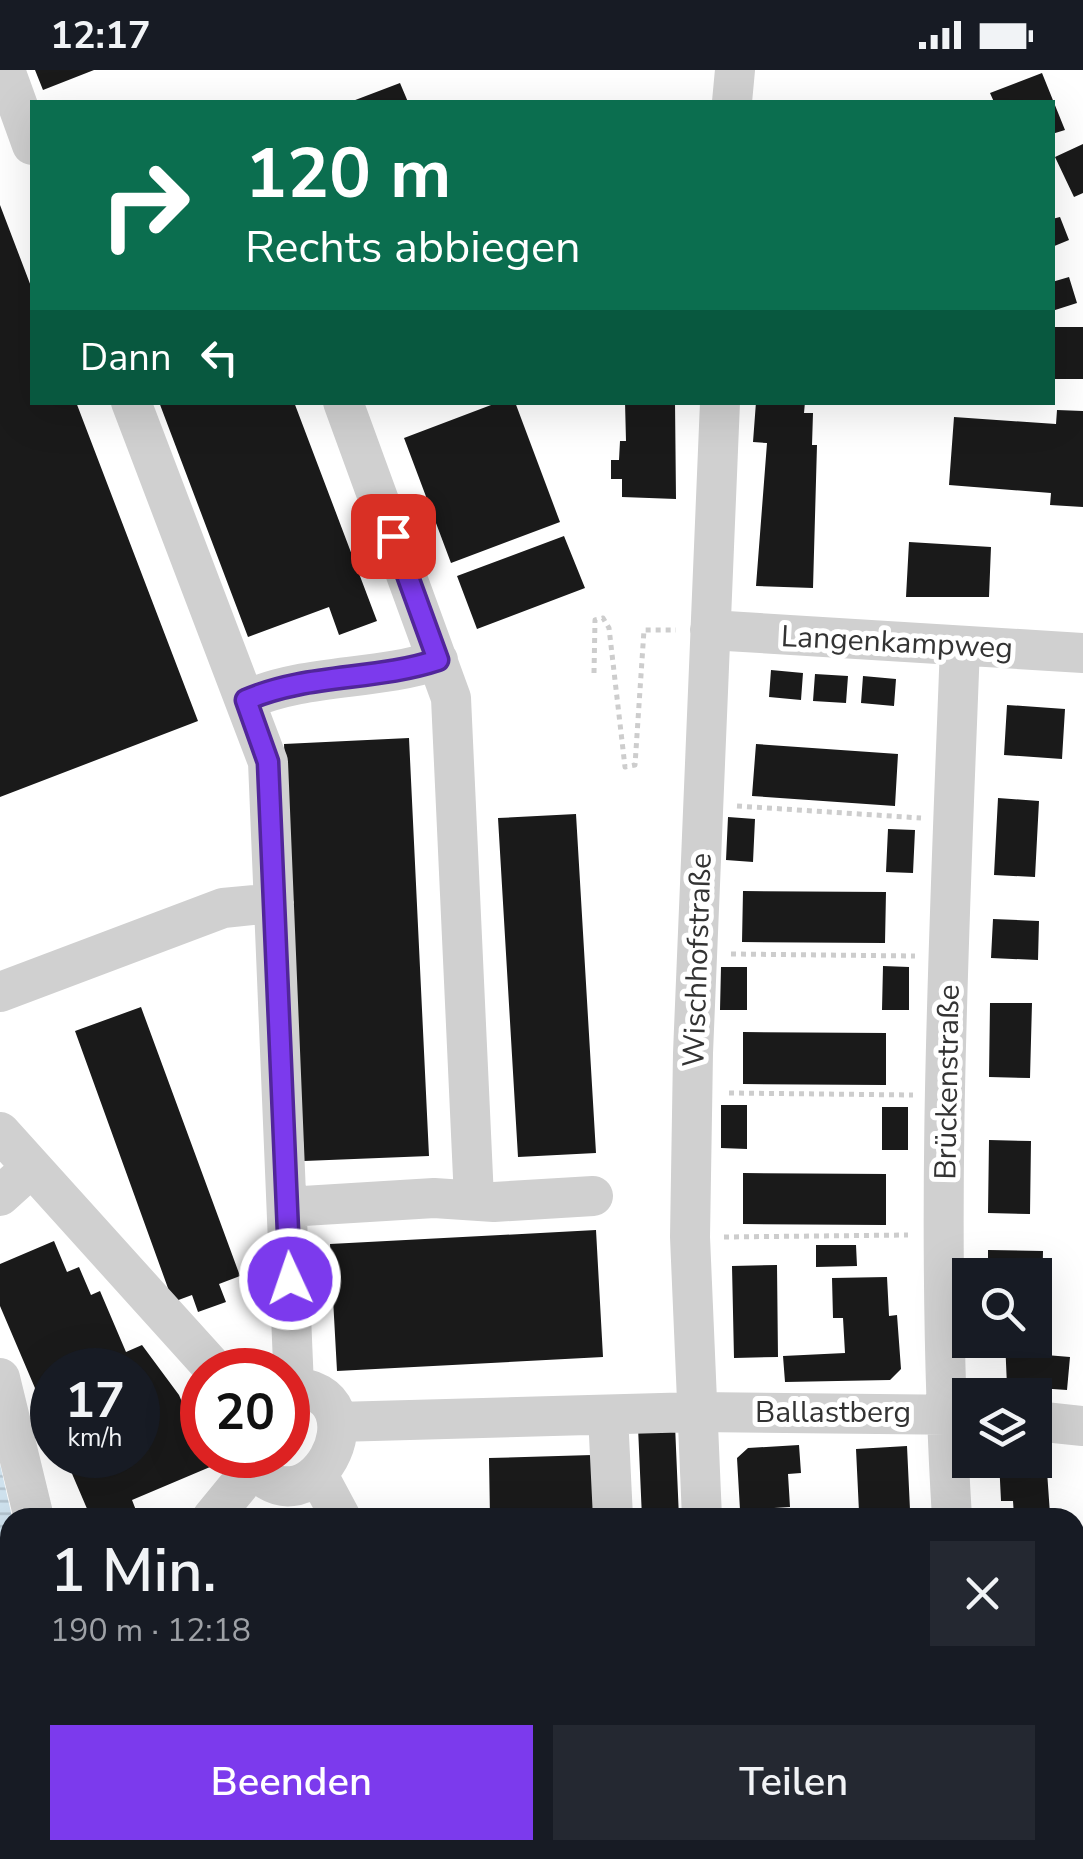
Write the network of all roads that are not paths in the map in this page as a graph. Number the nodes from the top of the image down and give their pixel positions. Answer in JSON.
{"nodes":[{"id":1,"x":5,"y":70,"type":"edge"},
{"id":2,"x":735,"y":70,"type":"edge"},
{"id":3,"x":732,"y":100,"type":"edge"},
{"id":4,"x":18,"y":130,"type":"edge"},
{"id":5,"x":132,"y":405,"type":"edge"},
{"id":6,"x":343,"y":405,"type":"edge"},
{"id":7,"x":720,"y":405,"type":"edge"},
{"id":8,"x":710,"y":630,"type":"junction"},
{"id":9,"x":960,"y":646,"type":"junction"},
{"id":10,"x":1083,"y":653,"type":"edge"},
{"id":11,"x":438,"y":660,"type":"junction"},
{"id":12,"x":246,"y":700,"type":"junction"},
{"id":13,"x":274,"y":903,"type":"junction"},
{"id":14,"x":0,"y":992,"type":"edge"},
{"id":15,"x":0,"y":1132,"type":"edge"},
{"id":16,"x":30,"y":1168,"type":"junction"},
{"id":17,"x":0,"y":1196,"type":"edge"},
{"id":18,"x":592,"y":1196,"type":"dead end"},
{"id":19,"x":474,"y":1198,"type":"junction"},
{"id":20,"x":287,"y":1207,"type":"junction"},
{"id":21,"x":195,"y":1348,"type":"edge"},
{"id":22,"x":290,"y":1348,"type":"edge"},
{"id":23,"x":0,"y":1378,"type":"edge"},
{"id":24,"x":956,"y":1378,"type":"edge"},
{"id":25,"x":310,"y":1394,"type":"edge"},
{"id":26,"x":697,"y":1412,"type":"junction"},
{"id":27,"x":952,"y":1413,"type":"edge"},
{"id":28,"x":608,"y":1415,"type":"junction"},
{"id":29,"x":337,"y":1422,"type":"junction"},
{"id":30,"x":1052,"y":1423,"type":"edge"},
{"id":31,"x":1083,"y":1426,"type":"edge"},
{"id":32,"x":318,"y":1475,"type":"junction"},
{"id":33,"x":238,"y":1478,"type":"edge"},
{"id":34,"x":268,"y":1478,"type":"edge"},
{"id":35,"x":309,"y":1478,"type":"edge"},
{"id":36,"x":310,"y":1478,"type":"edge"},
{"id":37,"x":954,"y":1478,"type":"edge"},
{"id":38,"x":32,"y":1508,"type":"edge"},
{"id":39,"x":219,"y":1508,"type":"edge"},
{"id":40,"x":336,"y":1508,"type":"edge"},
{"id":41,"x":613,"y":1508,"type":"edge"},
{"id":42,"x":702,"y":1508,"type":"edge"},
{"id":43,"x":953,"y":1508,"type":"edge"}],
"edges":[{"from":1,"to":4,"type":"street"},
{"from":2,"to":3,"type":"street"},
{"from":5,"to":12,"type":"street"},
{"from":6,"to":11,"type":"street"},
{"from":7,"to":8,"type":"street","name":"Wischhofstraße"},
{"from":8,"to":9,"type":"street","name":"Langenkampweg"},
{"from":8,"to":26,"type":"street","name":"Wischhofstraße"},
{"from":9,"to":10,"type":"street","name":"Langenkampweg"},
{"from":9,"to":24,"type":"street","name":"Brückenstraße"},
{"from":11,"to":12,"type":"street"},
{"from":11,"to":19,"type":"street"},
{"from":12,"to":13,"type":"street"},
{"from":13,"to":14,"type":"street"},
{"from":13,"to":20,"type":"street"},
{"from":15,"to":16,"type":"street"},
{"from":16,"to":17,"type":"street"},
{"from":16,"to":21,"type":"street"},
{"from":18,"to":19,"type":"street"},
{"from":19,"to":20,"type":"street"},
{"from":20,"to":22,"type":"street"},
{"from":23,"to":38,"type":"street"},
{"from":25,"to":29,"type":"street"},
{"from":26,"to":27,"type":"street","name":"Ballastberg"},
{"from":26,"to":28,"type":"street","name":"Ballastberg"},
{"from":26,"to":42,"type":"street","name":"Wischhofstraße"},
{"from":28,"to":29,"type":"street","name":"Ballastberg"},
{"from":28,"to":41,"type":"street"},
{"from":29,"to":32,"type":"street"},
{"from":30,"to":31,"type":"street"},
{"from":32,"to":36,"type":"street"},
{"from":32,"to":40,"type":"street"},
{"from":33,"to":39,"type":"street"},
{"from":34,"to":35,"type":"street"},
{"from":37,"to":43,"type":"street","name":"Brückenstraße"}]}
